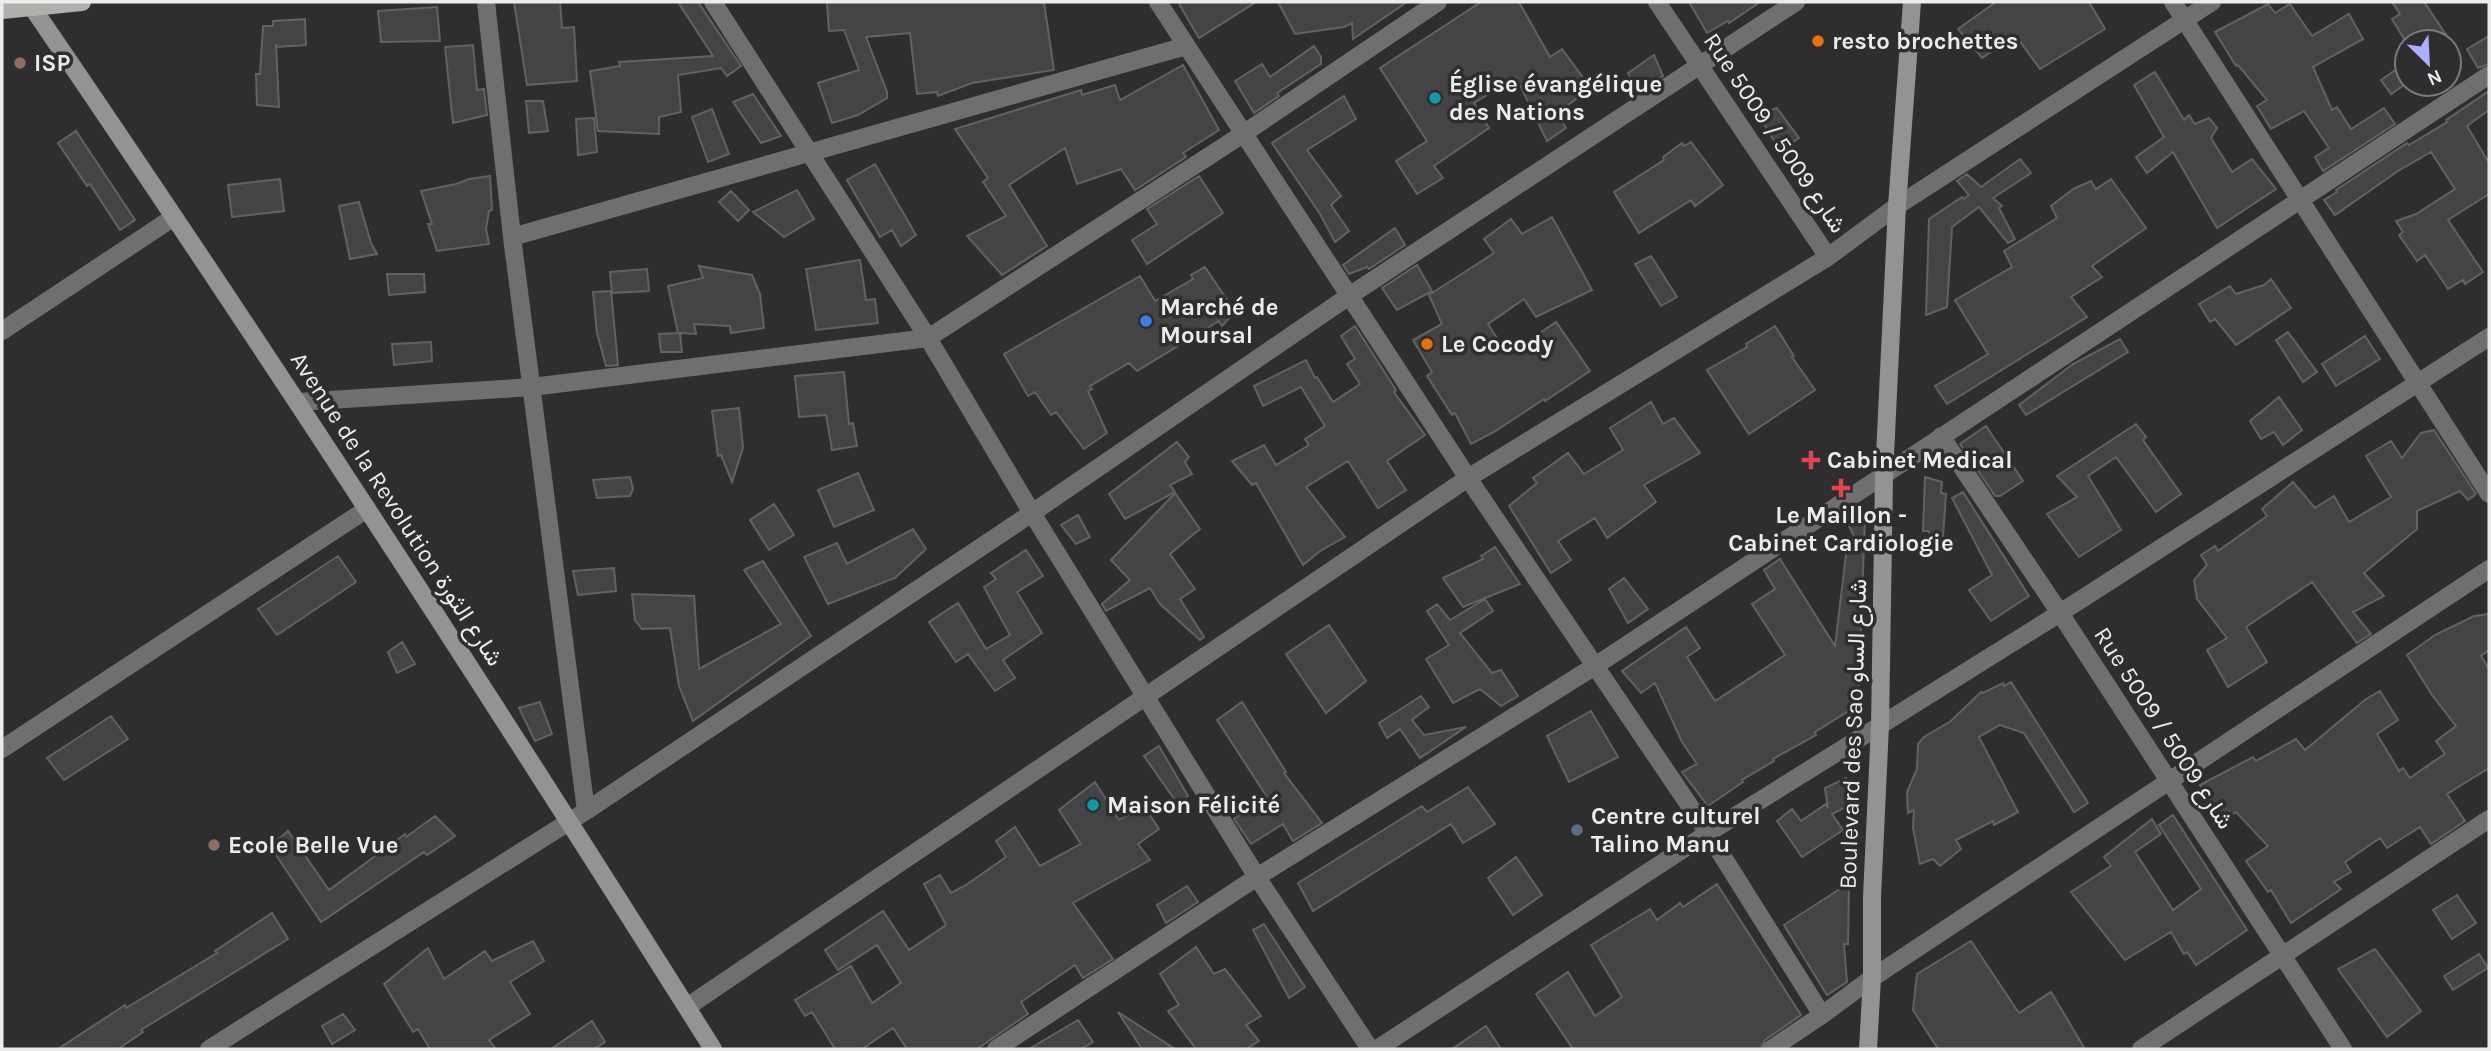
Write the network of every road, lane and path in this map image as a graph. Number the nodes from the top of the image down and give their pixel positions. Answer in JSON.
{"nodes":[{"id":1,"x":82,"y":2,"type":"edge"},
{"id":2,"x":486,"y":2,"type":"edge"},
{"id":3,"x":712,"y":2,"type":"edge"},
{"id":4,"x":1158,"y":2,"type":"edge"},
{"id":5,"x":1438,"y":2,"type":"edge"},
{"id":6,"x":1657,"y":2,"type":"edge"},
{"id":7,"x":1796,"y":2,"type":"edge"},
{"id":8,"x":1912,"y":2,"type":"edge"},
{"id":9,"x":2174,"y":2,"type":"edge"},
{"id":10,"x":2212,"y":2,"type":"edge"},
{"id":11,"x":31,"y":4,"type":"edge"},
{"id":12,"x":2,"y":10,"type":"edge"},
{"id":13,"x":2185,"y":19,"type":"junction"},
{"id":14,"x":1186,"y":46,"type":"junction"},
{"id":15,"x":1701,"y":65,"type":"junction"},
{"id":16,"x":2489,"y":75,"type":"edge"},
{"id":17,"x":1244,"y":134,"type":"junction"},
{"id":18,"x":810,"y":155,"type":"junction"},
{"id":19,"x":2301,"y":200,"type":"junction"},
{"id":20,"x":1897,"y":206,"type":"junction"},
{"id":21,"x":174,"y":217,"type":"junction"},
{"id":22,"x":512,"y":237,"type":"junction"},
{"id":23,"x":1828,"y":257,"type":"junction"},
{"id":24,"x":1349,"y":296,"type":"junction"},
{"id":25,"x":2,"y":331,"type":"edge"},
{"id":26,"x":2489,"y":337,"type":"edge"},
{"id":27,"x":928,"y":338,"type":"junction"},
{"id":28,"x":2420,"y":384,"type":"junction"},
{"id":29,"x":532,"y":387,"type":"junction"},
{"id":30,"x":298,"y":402,"type":"junction"},
{"id":31,"x":1941,"y":436,"type":"junction"},
{"id":32,"x":1884,"y":476,"type":"junction"},
{"id":33,"x":1468,"y":478,"type":"junction"},
{"id":34,"x":2489,"y":494,"type":"edge"},
{"id":35,"x":367,"y":509,"type":"junction"},
{"id":36,"x":1032,"y":513,"type":"junction"},
{"id":37,"x":2489,"y":569,"type":"edge"},
{"id":38,"x":2060,"y":613,"type":"junction"},
{"id":39,"x":1595,"y":666,"type":"junction"},
{"id":40,"x":1145,"y":696,"type":"junction"},
{"id":41,"x":1880,"y":726,"type":"junction"},
{"id":42,"x":2,"y":749,"type":"edge"},
{"id":43,"x":2168,"y":780,"type":"junction"},
{"id":44,"x":586,"y":811,"type":"junction"},
{"id":45,"x":2489,"y":819,"type":"edge"},
{"id":46,"x":570,"y":821,"type":"junction"},
{"id":47,"x":1708,"y":833,"type":"junction"},
{"id":48,"x":1257,"y":877,"type":"junction"},
{"id":49,"x":2283,"y":956,"type":"junction"},
{"id":50,"x":1872,"y":978,"type":"junction"},
{"id":51,"x":687,"y":1007,"type":"junction"},
{"id":52,"x":1822,"y":1015,"type":"junction"},
{"id":53,"x":209,"y":1049,"type":"edge"},
{"id":54,"x":713,"y":1049,"type":"edge"},
{"id":55,"x":996,"y":1049,"type":"edge"},
{"id":56,"x":1370,"y":1049,"type":"edge"},
{"id":57,"x":1377,"y":1049,"type":"edge"},
{"id":58,"x":1771,"y":1049,"type":"edge"},
{"id":59,"x":1868,"y":1049,"type":"edge"},
{"id":60,"x":2141,"y":1049,"type":"edge"},
{"id":61,"x":2343,"y":1049,"type":"edge"}],
"edges":[{"from":1,"to":11,"type":"main road"},
{"from":2,"to":22,"type":"street"},
{"from":3,"to":18,"type":"street"},
{"from":4,"to":14,"type":"street"},
{"from":5,"to":17,"type":"street"},
{"from":6,"to":15,"type":"street","name":"Rue 5009 / شارع 5009"},
{"from":7,"to":15,"type":"street"},
{"from":8,"to":20,"type":"street","name":"Boulevard des Sao شارع الساو"},
{"from":9,"to":13,"type":"street"},
{"from":10,"to":13,"type":"street"},
{"from":11,"to":12,"type":"main road"},
{"from":11,"to":21,"type":"street","name":"Avenue de la Revolution شارع الثورة"},
{"from":13,"to":19,"type":"street"},
{"from":13,"to":20,"type":"street"},
{"from":14,"to":17,"type":"street"},
{"from":14,"to":18,"type":"street"},
{"from":15,"to":23,"type":"street","name":"Rue 5009 / شارع 5009"},
{"from":15,"to":24,"type":"street"},
{"from":16,"to":19,"type":"street"},
{"from":17,"to":24,"type":"street"},
{"from":17,"to":27,"type":"street"},
{"from":18,"to":22,"type":"street"},
{"from":18,"to":27,"type":"street"},
{"from":19,"to":28,"type":"street"},
{"from":19,"to":31,"type":"street"},
{"from":20,"to":23,"type":"street"},
{"from":20,"to":32,"type":"street","name":"Boulevard des Sao شارع الساو"},
{"from":21,"to":25,"type":"street"},
{"from":21,"to":30,"type":"street","name":"Avenue de la Revolution شارع الثورة"},
{"from":22,"to":29,"type":"street"},
{"from":23,"to":33,"type":"street"},
{"from":24,"to":33,"type":"street"},
{"from":24,"to":36,"type":"street"},
{"from":26,"to":28,"type":"street"},
{"from":27,"to":29,"type":"street"},
{"from":27,"to":36,"type":"street"},
{"from":28,"to":34,"type":"street"},
{"from":28,"to":38,"type":"street"},
{"from":29,"to":30,"type":"street"},
{"from":29,"to":44,"type":"street"},
{"from":30,"to":35,"type":"street","name":"Avenue de la Revolution شارع الثورة"},
{"from":31,"to":32,"type":"street"},
{"from":31,"to":38,"type":"street","name":"Rue 5009 / شارع 5009"},
{"from":32,"to":39,"type":"street"},
{"from":32,"to":41,"type":"street","name":"Boulevard des Sao شارع الساو"},
{"from":33,"to":39,"type":"street"},
{"from":33,"to":40,"type":"street"},
{"from":35,"to":42,"type":"street"},
{"from":35,"to":46,"type":"street","name":"Avenue de la Revolution شارع الثورة"},
{"from":36,"to":40,"type":"street"},
{"from":36,"to":44,"type":"street"},
{"from":37,"to":43,"type":"street"},
{"from":38,"to":41,"type":"street"},
{"from":38,"to":43,"type":"street","name":"Rue 5009 / شارع 5009"},
{"from":39,"to":47,"type":"street"},
{"from":39,"to":48,"type":"street"},
{"from":40,"to":48,"type":"street"},
{"from":40,"to":51,"type":"street"},
{"from":41,"to":47,"type":"street"},
{"from":41,"to":50,"type":"street","name":"Boulevard des Sao شارع الساو"},
{"from":43,"to":49,"type":"street","name":"Rue 5009 / شارع 5009"},
{"from":43,"to":50,"type":"street"},
{"from":44,"to":46,"type":"street"},
{"from":45,"to":49,"type":"street"},
{"from":46,"to":51,"type":"street","name":"Avenue de la Revolution شارع الثورة"},
{"from":46,"to":53,"type":"street"},
{"from":47,"to":52,"type":"street"},
{"from":47,"to":57,"type":"street"},
{"from":48,"to":55,"type":"street"},
{"from":48,"to":56,"type":"street"},
{"from":49,"to":60,"type":"street"},
{"from":49,"to":61,"type":"street","name":"Rue 5009 / شارع 5009"},
{"from":50,"to":52,"type":"street"},
{"from":50,"to":59,"type":"street","name":"Boulevard des Sao شارع الساو"},
{"from":51,"to":54,"type":"street","name":"Avenue de la Revolution شارع الثورة"},
{"from":52,"to":58,"type":"street"}]}
